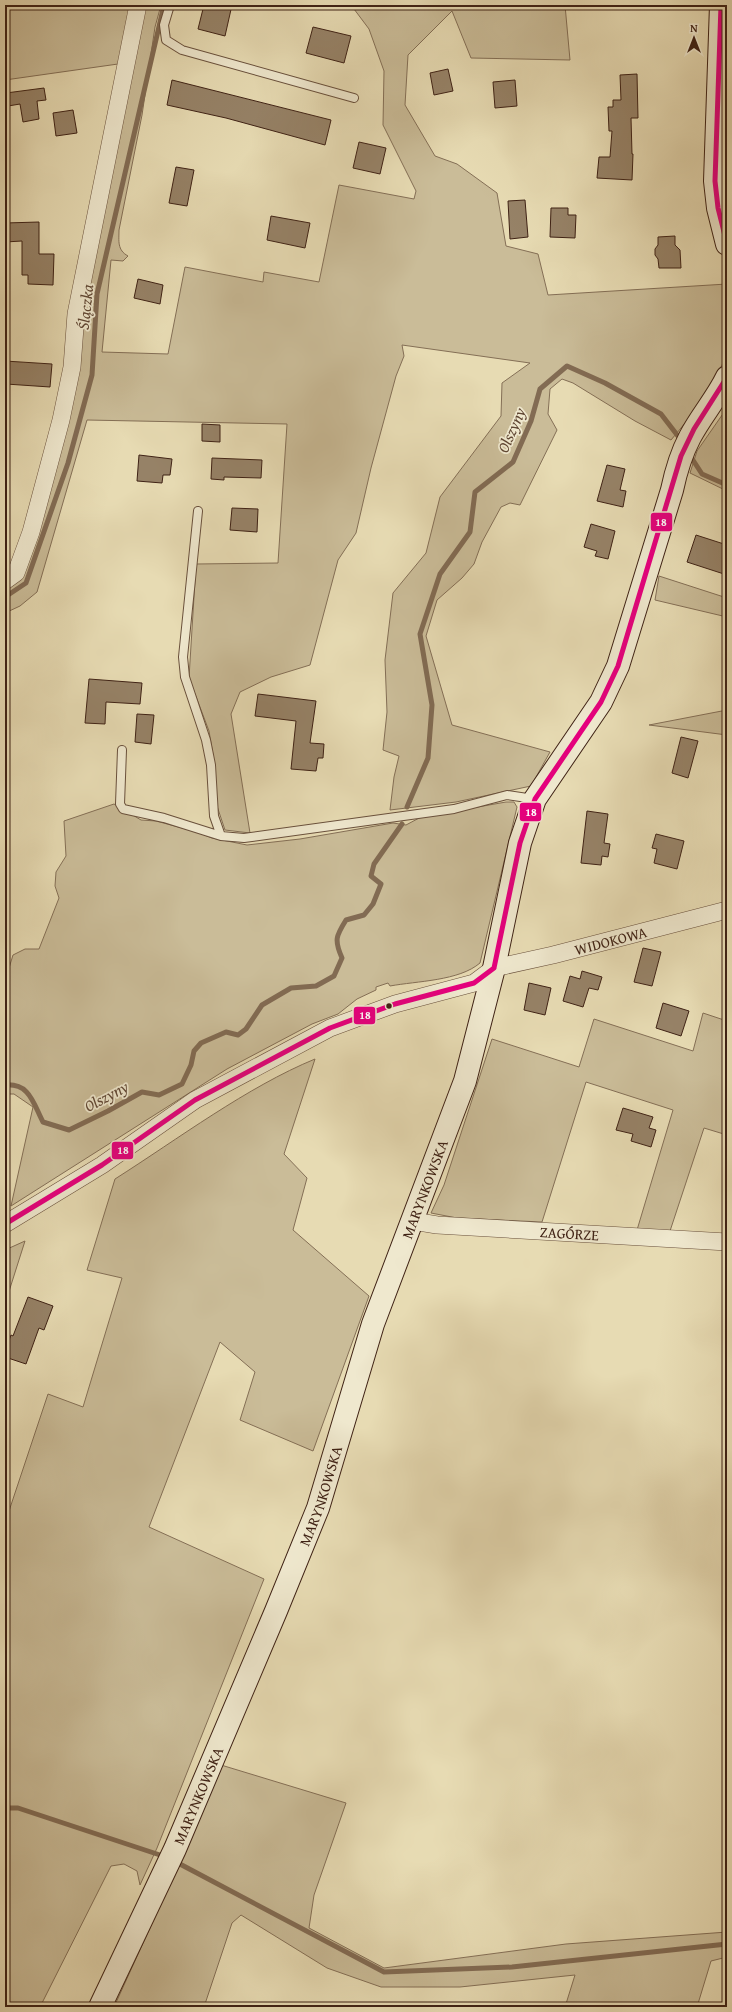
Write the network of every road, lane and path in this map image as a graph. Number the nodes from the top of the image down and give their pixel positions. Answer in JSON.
{"nodes":[{"id":1,"x":138,"y":5,"type":"edge"},
{"id":2,"x":170,"y":5,"type":"edge"},
{"id":3,"x":721,"y":5,"type":"edge"},
{"id":4,"x":354,"y":98,"type":"dead end"},
{"id":5,"x":723,"y":206,"type":"edge"},
{"id":6,"x":727,"y":244,"type":"edge"},
{"id":7,"x":727,"y":377,"type":"edge"},
{"id":8,"x":198,"y":511,"type":"dead end"},
{"id":9,"x":5,"y":581,"type":"edge"},
{"id":10,"x":122,"y":750,"type":"dead end"},
{"id":11,"x":534,"y":799,"type":"junction"},
{"id":12,"x":221,"y":836,"type":"junction"},
{"id":13,"x":727,"y":910,"type":"edge"},
{"id":14,"x":494,"y":968,"type":"junction"},
{"id":15,"x":413,"y":1221,"type":"junction"},
{"id":16,"x":5,"y":1224,"type":"edge"},
{"id":17,"x":727,"y":1242,"type":"edge"},
{"id":18,"x":100,"y":2007,"type":"edge"}],
"edges":[{"from":1,"to":9,"type":"street"},
{"from":2,"to":4,"type":"lane"},
{"from":3,"to":5,"type":"street"},
{"from":5,"to":6,"type":"street"},
{"from":7,"to":11,"type":"street","name":"MARYNKOWSKA"},
{"from":8,"to":12,"type":"lane"},
{"from":10,"to":12,"type":"lane"},
{"from":11,"to":12,"type":"lane"},
{"from":11,"to":14,"type":"street","name":"MARYNKOWSKA"},
{"from":13,"to":14,"type":"street","name":"WIDOKOWA"},
{"from":14,"to":15,"type":"street","name":"MARYNKOWSKA"},
{"from":14,"to":16,"type":"street"},
{"from":15,"to":17,"type":"street","name":"ZAGÓRZE"},
{"from":15,"to":18,"type":"street","name":"MARYNKOWSKA"}]}
